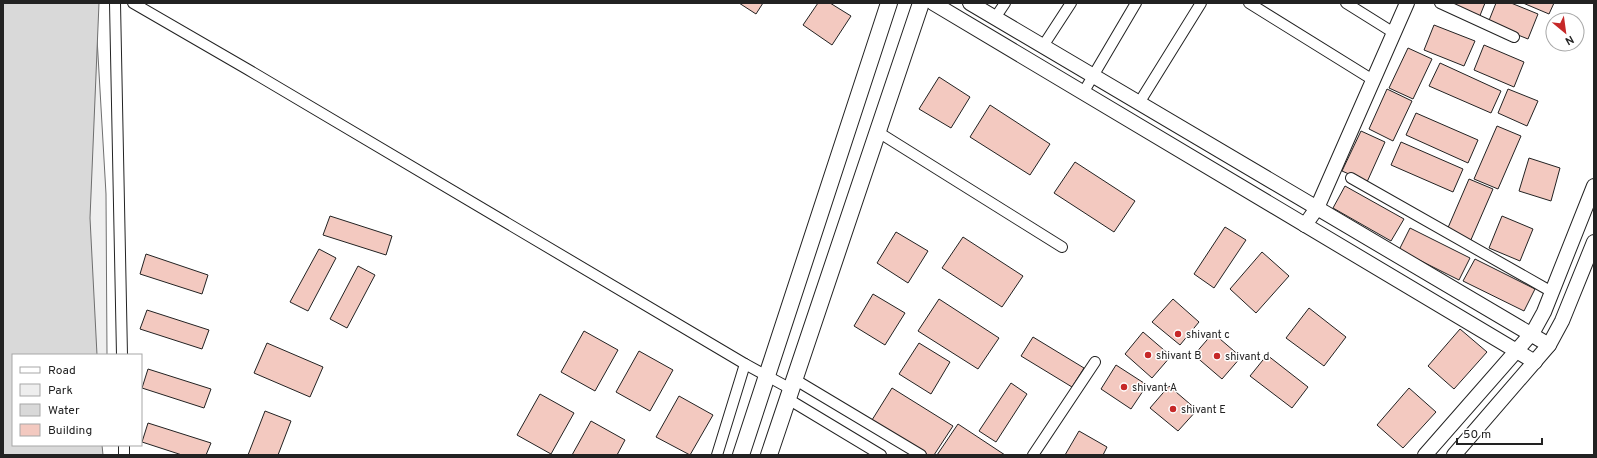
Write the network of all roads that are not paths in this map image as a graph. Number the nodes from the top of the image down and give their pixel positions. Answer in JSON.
{"nodes":[{"id":1,"x":115,"y":3,"type":"edge"},
{"id":2,"x":133,"y":3,"type":"edge"},
{"id":3,"x":889,"y":3,"type":"edge"},
{"id":4,"x":921,"y":3,"type":"edge"},
{"id":5,"x":933,"y":3,"type":"edge"},
{"id":6,"x":970,"y":3,"type":"edge"},
{"id":7,"x":1005,"y":3,"type":"edge"},
{"id":8,"x":1071,"y":3,"type":"edge"},
{"id":9,"x":1136,"y":3,"type":"edge"},
{"id":10,"x":1201,"y":3,"type":"edge"},
{"id":11,"x":1249,"y":3,"type":"edge"},
{"id":12,"x":1346,"y":3,"type":"edge"},
{"id":13,"x":1407,"y":3,"type":"edge"},
{"id":14,"x":1440,"y":3,"type":"edge"},
{"id":15,"x":995,"y":18,"type":"junction"},
{"id":16,"x":1394,"y":33,"type":"junction"},
{"id":17,"x":1514,"y":37,"type":"dead end"},
{"id":18,"x":1043,"y":46,"type":"junction"},
{"id":19,"x":1093,"y":76,"type":"junction"},
{"id":20,"x":1373,"y":80,"type":"junction"},
{"id":21,"x":1083,"y":93,"type":"junction"},
{"id":22,"x":1139,"y":103,"type":"junction"},
{"id":23,"x":878,"y":132,"type":"junction"},
{"id":24,"x":1351,"y":178,"type":"dead end"},
{"id":25,"x":1594,"y":186,"type":"edge"},
{"id":26,"x":1317,"y":208,"type":"junction"},
{"id":27,"x":1305,"y":225,"type":"junction"},
{"id":28,"x":1594,"y":242,"type":"edge"},
{"id":29,"x":1062,"y":247,"type":"dead end"},
{"id":30,"x":1552,"y":292,"type":"junction"},
{"id":31,"x":1531,"y":334,"type":"junction"},
{"id":32,"x":1550,"y":345,"type":"junction"},
{"id":33,"x":1517,"y":351,"type":"junction"},
{"id":34,"x":122,"y":354,"type":"edge"},
{"id":35,"x":1095,"y":362,"type":"dead end"},
{"id":36,"x":1535,"y":362,"type":"junction"},
{"id":37,"x":745,"y":364,"type":"junction"},
{"id":38,"x":766,"y":376,"type":"junction"},
{"id":39,"x":791,"y":389,"type":"junction"},
{"id":40,"x":717,"y":455,"type":"edge"},
{"id":41,"x":741,"y":455,"type":"edge"},
{"id":42,"x":769,"y":455,"type":"edge"},
{"id":43,"x":881,"y":455,"type":"edge"},
{"id":44,"x":921,"y":455,"type":"edge"},
{"id":45,"x":1033,"y":455,"type":"edge"},
{"id":46,"x":1425,"y":455,"type":"edge"},
{"id":47,"x":1454,"y":455,"type":"edge"}],
"edges":[{"from":1,"to":34,"type":"street"},
{"from":2,"to":37,"type":"street"},
{"from":3,"to":38,"type":"main road"},
{"from":4,"to":23,"type":"main road"},
{"from":5,"to":21,"type":"street"},
{"from":6,"to":15,"type":"street"},
{"from":7,"to":15,"type":"street"},
{"from":8,"to":18,"type":"street"},
{"from":9,"to":19,"type":"street"},
{"from":10,"to":22,"type":"street"},
{"from":11,"to":20,"type":"street"},
{"from":12,"to":16,"type":"street"},
{"from":13,"to":16,"type":"street"},
{"from":14,"to":17,"type":"street"},
{"from":15,"to":18,"type":"street"},
{"from":16,"to":20,"type":"street"},
{"from":18,"to":19,"type":"street"},
{"from":19,"to":21,"type":"street"},
{"from":19,"to":22,"type":"street"},
{"from":20,"to":26,"type":"street"},
{"from":21,"to":27,"type":"street"},
{"from":22,"to":26,"type":"street"},
{"from":23,"to":29,"type":"street"},
{"from":23,"to":39,"type":"main road"},
{"from":24,"to":30,"type":"street"},
{"from":25,"to":30,"type":"street"},
{"from":26,"to":27,"type":"street"},
{"from":26,"to":31,"type":"street"},
{"from":27,"to":33,"type":"street"},
{"from":28,"to":32,"type":"street"},
{"from":30,"to":31,"type":"street"},
{"from":31,"to":32,"type":"street"},
{"from":31,"to":33,"type":"street"},
{"from":32,"to":36,"type":"street"},
{"from":33,"to":36,"type":"street"},
{"from":33,"to":46,"type":"street"},
{"from":35,"to":45,"type":"street"},
{"from":36,"to":47,"type":"street"},
{"from":37,"to":38,"type":"street"},
{"from":37,"to":40,"type":"street"},
{"from":38,"to":39,"type":"street"},
{"from":38,"to":41,"type":"main road"},
{"from":39,"to":42,"type":"main road"},
{"from":39,"to":43,"type":"street"},
{"from":39,"to":44,"type":"street"}]}
